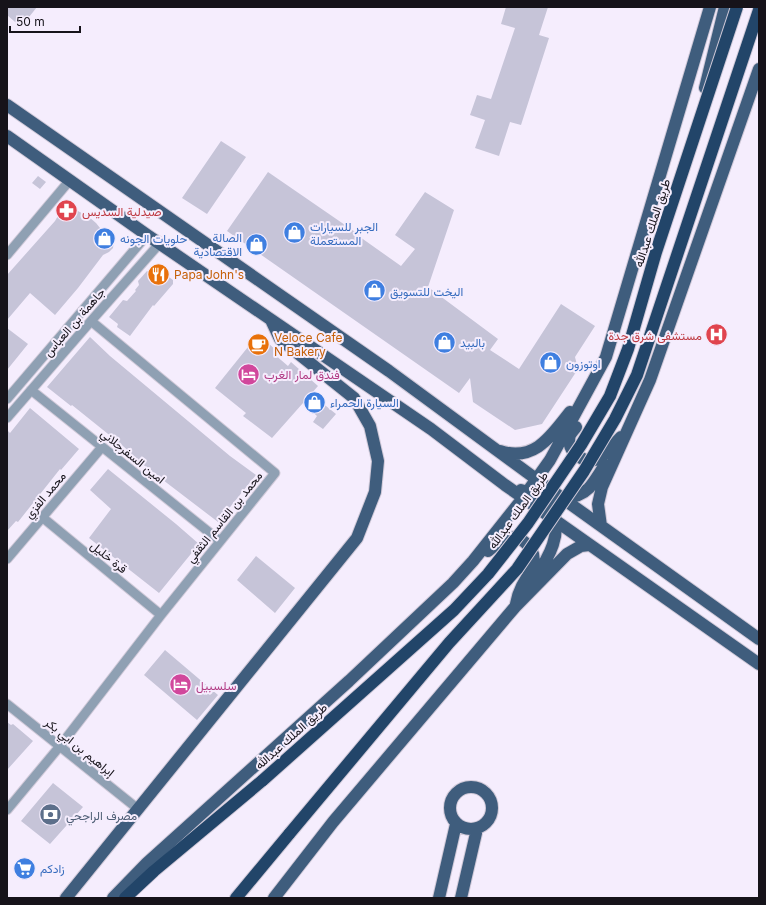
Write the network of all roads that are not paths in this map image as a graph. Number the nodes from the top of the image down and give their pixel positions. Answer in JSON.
{"nodes":[{"id":1,"x":710,"y":7,"type":"edge"},
{"id":2,"x":725,"y":7,"type":"edge"},
{"id":3,"x":737,"y":7,"type":"edge"},
{"id":4,"x":759,"y":10,"type":"edge"},
{"id":5,"x":759,"y":69,"type":"edge"},
{"id":6,"x":7,"y":105,"type":"edge"},
{"id":7,"x":7,"y":136,"type":"edge"},
{"id":8,"x":689,"y":155,"type":"junction"},
{"id":9,"x":70,"y":180,"type":"junction"},
{"id":10,"x":147,"y":235,"type":"junction"},
{"id":11,"x":160,"y":243,"type":"junction"},
{"id":12,"x":7,"y":255,"type":"edge"},
{"id":13,"x":271,"y":319,"type":"junction"},
{"id":14,"x":91,"y":321,"type":"junction"},
{"id":15,"x":589,"y":388,"type":"junction"},
{"id":16,"x":31,"y":390,"type":"junction"},
{"id":17,"x":7,"y":399,"type":"edge"},
{"id":18,"x":7,"y":418,"type":"edge"},
{"id":19,"x":627,"y":430,"type":"junction"},
{"id":20,"x":102,"y":447,"type":"junction"},
{"id":21,"x":498,"y":451,"type":"junction"},
{"id":22,"x":536,"y":479,"type":"junction"},
{"id":23,"x":525,"y":495,"type":"junction"},
{"id":24,"x":546,"y":496,"type":"junction"},
{"id":25,"x":562,"y":498,"type":"junction"},
{"id":26,"x":42,"y":517,"type":"junction"},
{"id":27,"x":556,"y":521,"type":"junction"},
{"id":28,"x":601,"y":526,"type":"junction"},
{"id":29,"x":220,"y":541,"type":"junction"},
{"id":30,"x":589,"y":544,"type":"junction"},
{"id":31,"x":7,"y":559,"type":"edge"},
{"id":32,"x":473,"y":561,"type":"junction"},
{"id":33,"x":515,"y":607,"type":"junction"},
{"id":34,"x":161,"y":614,"type":"junction"},
{"id":35,"x":759,"y":639,"type":"edge"},
{"id":36,"x":759,"y":664,"type":"edge"},
{"id":37,"x":7,"y":704,"type":"edge"},
{"id":38,"x":60,"y":746,"type":"junction"},
{"id":39,"x":138,"y":809,"type":"junction"},
{"id":40,"x":7,"y":810,"type":"edge"},
{"id":41,"x":456,"y":824,"type":"junction"},
{"id":42,"x":477,"y":829,"type":"junction"},
{"id":43,"x":66,"y":898,"type":"edge"},
{"id":44,"x":113,"y":898,"type":"edge"},
{"id":45,"x":125,"y":898,"type":"edge"},
{"id":46,"x":236,"y":898,"type":"edge"},
{"id":47,"x":274,"y":898,"type":"edge"},
{"id":48,"x":439,"y":898,"type":"edge"},
{"id":49,"x":461,"y":898,"type":"edge"}],
"edges":[{"from":1,"to":15,"type":"main road"},
{"from":2,"to":8,"type":"main road"},
{"from":3,"to":8,"type":"highway","name":"طريق الملك عبدالله","bridge":true},
{"from":4,"to":46,"type":"highway","bridge":true},
{"from":5,"to":19,"type":"main road"},
{"from":6,"to":21,"type":"main road"},
{"from":7,"to":9,"type":"main road"},
{"from":8,"to":45,"type":"highway","name":"طريق الملك عبدالله","bridge":true},
{"from":9,"to":10,"type":"main road"},
{"from":9,"to":12,"type":"street"},
{"from":10,"to":11,"type":"main road"},
{"from":10,"to":17,"type":"street","name":"جاهمة بن العباس"},
{"from":11,"to":13,"type":"main road"},
{"from":11,"to":14,"type":"street","name":"جاهمة بن العباس"},
{"from":13,"to":23,"type":"main road"},
{"from":13,"to":39,"type":"main road"},
{"from":14,"to":16,"type":"street","name":"جاهمة بن العباس"},
{"from":14,"to":29,"type":"street","name":"محمد بن القاسم الثقفي"},
{"from":15,"to":19,"type":"main road"},
{"from":15,"to":21,"type":"main road"},
{"from":15,"to":22,"type":"main road"},
{"from":16,"to":18,"type":"street","name":"جاهمة بن العباس"},
{"from":16,"to":20,"type":"street","name":"امين السفرجلاني"},
{"from":19,"to":25,"type":"main road"},
{"from":19,"to":28,"type":"main road"},
{"from":20,"to":26,"type":"street","name":"محمد الفزي"},
{"from":20,"to":29,"type":"street","name":"امين السفرجلاني"},
{"from":21,"to":22,"type":"main road"},
{"from":22,"to":23,"type":"main road"},
{"from":22,"to":24,"type":"main road"},
{"from":22,"to":25,"type":"main road"},
{"from":23,"to":24,"type":"main road"},
{"from":23,"to":27,"type":"main road"},
{"from":23,"to":32,"type":"main road"},
{"from":24,"to":25,"type":"main road"},
{"from":24,"to":27,"type":"main road"},
{"from":25,"to":28,"type":"main road"},
{"from":26,"to":31,"type":"street","name":"محمد الفزي"},
{"from":26,"to":34,"type":"street","name":"قرة خليل"},
{"from":27,"to":30,"type":"main road"},
{"from":27,"to":33,"type":"main road"},
{"from":28,"to":35,"type":"main road"},
{"from":29,"to":34,"type":"street","name":"محمد بن القاسم الثقفي"},
{"from":30,"to":33,"type":"main road"},
{"from":30,"to":36,"type":"main road"},
{"from":32,"to":33,"type":"main road"},
{"from":32,"to":44,"type":"main road"},
{"from":33,"to":47,"type":"main road"},
{"from":34,"to":38,"type":"street","name":"محمد بن القاسم الثقفي"},
{"from":37,"to":38,"type":"street","name":"إبراهيم بن ابي بكر"},
{"from":38,"to":39,"type":"street","name":"إبراهيم بن ابي بكر"},
{"from":38,"to":40,"type":"street","name":"محمد بن القاسم الثقفي"},
{"from":39,"to":43,"type":"main road"},
{"from":41,"to":42,"type":"main road"},
{"from":41,"to":42,"type":"main road"},
{"from":41,"to":48,"type":"main road"},
{"from":42,"to":49,"type":"main road"}]}
